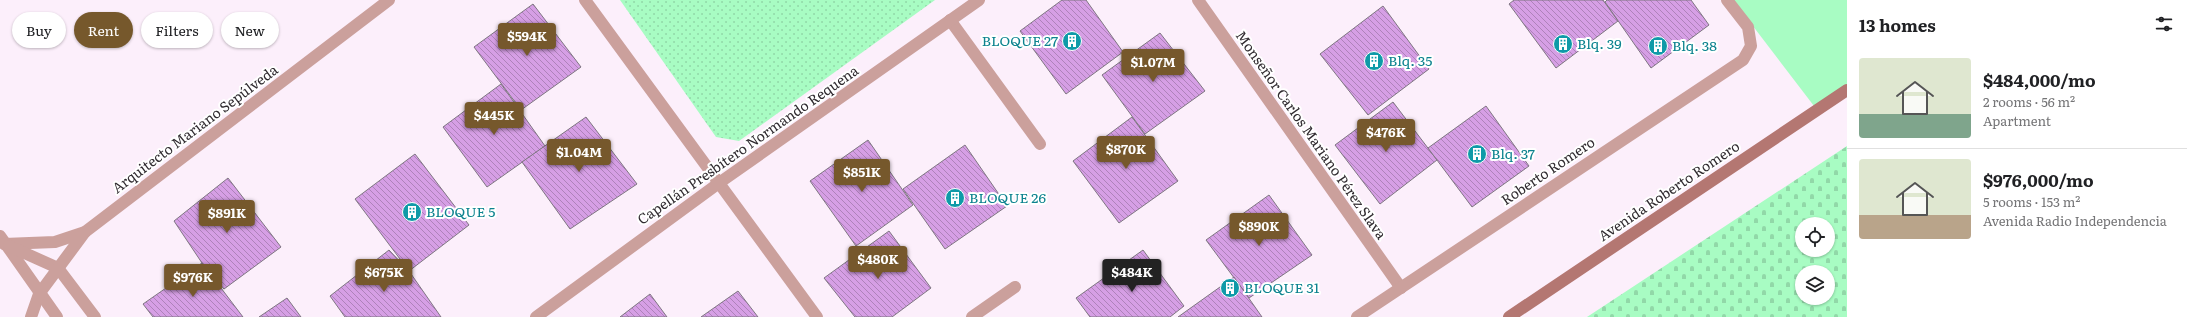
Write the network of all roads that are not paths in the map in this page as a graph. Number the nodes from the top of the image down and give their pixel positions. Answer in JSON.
{"nodes":[{"id":1,"x":389,"y":0,"type":"edge"},
{"id":2,"x":585,"y":0,"type":"edge"},
{"id":3,"x":980,"y":0,"type":"edge"},
{"id":4,"x":1198,"y":0,"type":"edge"},
{"id":5,"x":1727,"y":0,"type":"edge"},
{"id":6,"x":950,"y":20,"type":"junction"},
{"id":7,"x":1847,"y":90,"type":"edge"},
{"id":8,"x":1040,"y":144,"type":"dead end"},
{"id":9,"x":719,"y":183,"type":"junction"},
{"id":10,"x":85,"y":232,"type":"junction"},
{"id":11,"x":2,"y":241,"type":"edge"},
{"id":12,"x":58,"y":268,"type":"junction"},
{"id":13,"x":1015,"y":286,"type":"dead end"},
{"id":14,"x":1401,"y":288,"type":"junction"},
{"id":15,"x":39,"y":294,"type":"junction"},
{"id":16,"x":31,"y":317,"type":"edge"},
{"id":17,"x":57,"y":317,"type":"edge"},
{"id":18,"x":95,"y":317,"type":"edge"},
{"id":19,"x":536,"y":317,"type":"edge"},
{"id":20,"x":817,"y":317,"type":"edge"},
{"id":21,"x":972,"y":317,"type":"edge"},
{"id":22,"x":1357,"y":317,"type":"edge"},
{"id":23,"x":1509,"y":317,"type":"edge"}],
"edges":[{"from":1,"to":10,"type":"street","name":"Arquitecto Mariano Sepúlveda"},
{"from":2,"to":9,"type":"street"},
{"from":3,"to":6,"type":"street","name":"Capellán Presbítero Normando Requena"},
{"from":4,"to":14,"type":"street","name":"Monseñor Carlos Mariano Pérez Slava"},
{"from":5,"to":14,"type":"street","name":"Roberto Romero"},
{"from":6,"to":8,"type":"street"},
{"from":6,"to":9,"type":"street","name":"Capellán Presbítero Normando Requena"},
{"from":7,"to":23,"type":"main road","name":"Avenida Roberto Romero"},
{"from":9,"to":19,"type":"street","name":"Capellán Presbítero Normando Requena"},
{"from":9,"to":20,"type":"street"},
{"from":10,"to":11,"type":"street","name":"Arquitecto Mariano Sepúlveda"},
{"from":10,"to":12,"type":"street"},
{"from":11,"to":12,"type":"street"},
{"from":11,"to":15,"type":"street"},
{"from":12,"to":15,"type":"street"},
{"from":12,"to":18,"type":"street"},
{"from":13,"to":21,"type":"street"},
{"from":14,"to":22,"type":"street","name":"Roberto Romero"},
{"from":15,"to":16,"type":"street"},
{"from":15,"to":17,"type":"street"}]}
